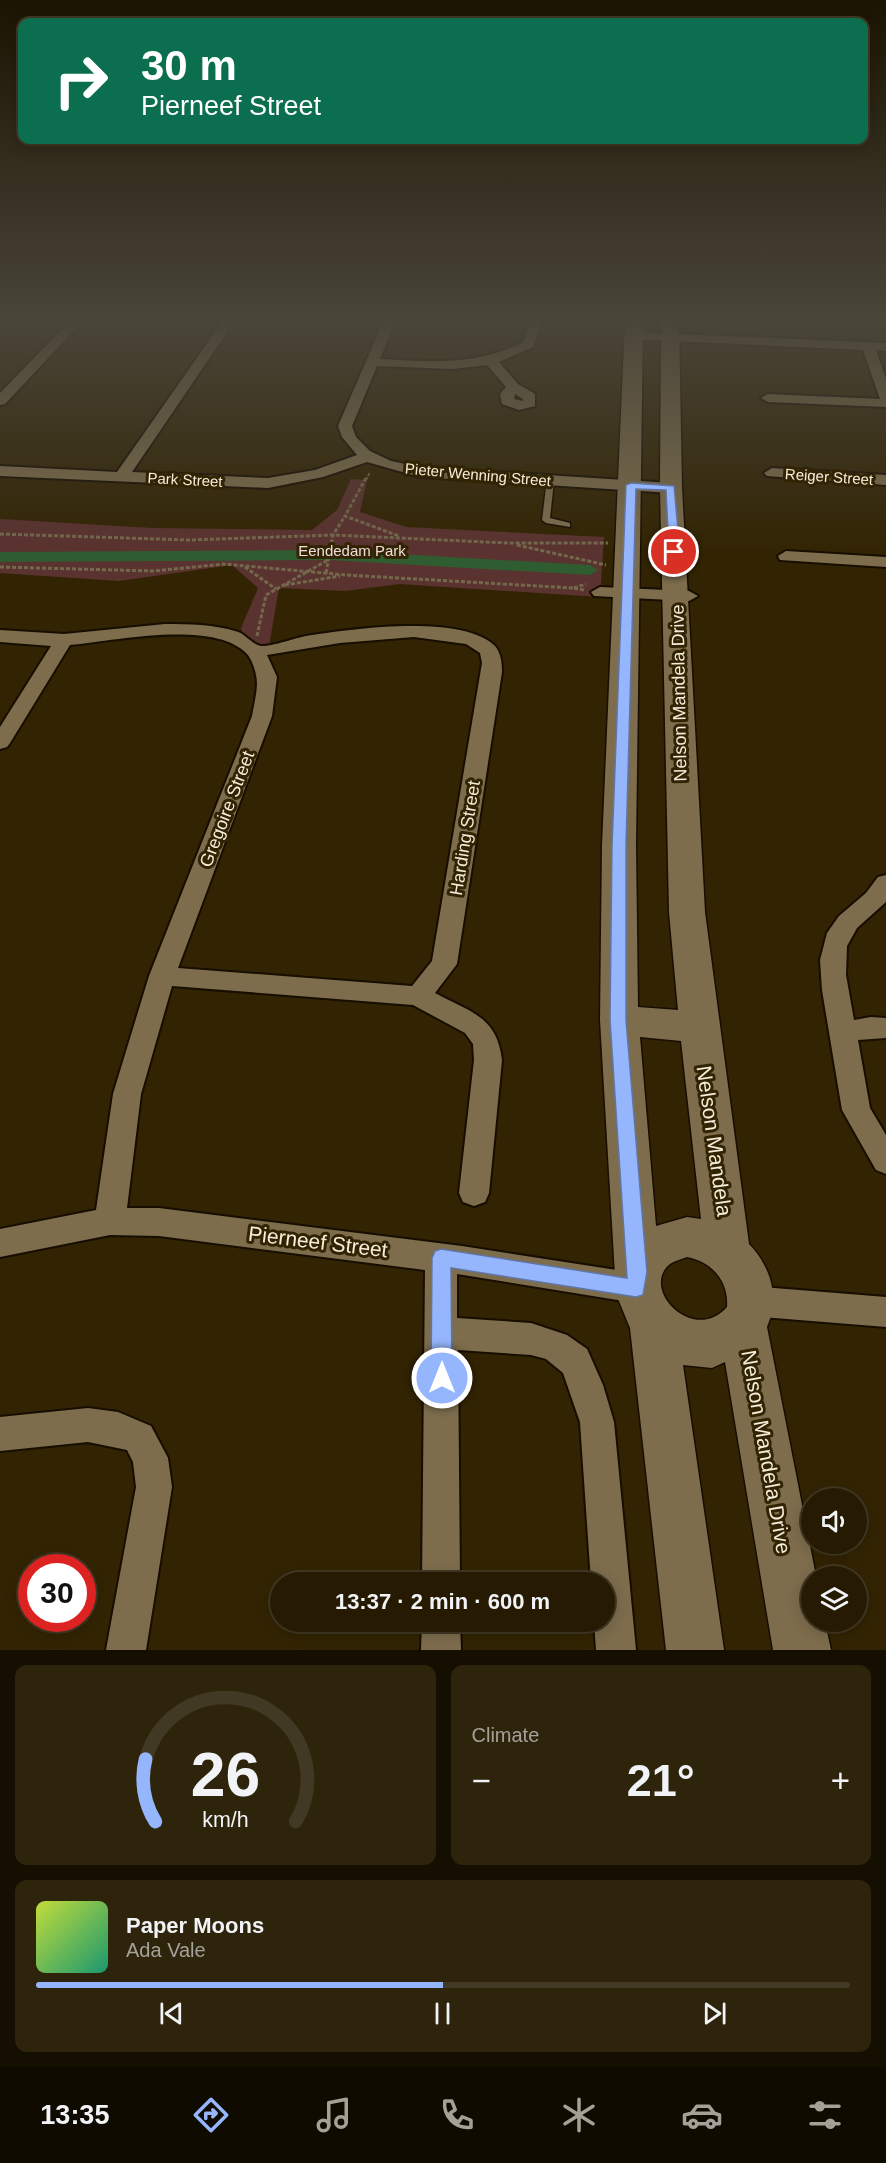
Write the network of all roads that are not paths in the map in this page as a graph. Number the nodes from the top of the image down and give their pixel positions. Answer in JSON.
{"nodes":[{"id":1,"x":175,"y":399,"type":"edge"},
{"id":2,"x":356,"y":399,"type":"edge"},
{"id":3,"x":632,"y":399,"type":"edge"},
{"id":4,"x":671,"y":399,"type":"edge"},
{"id":5,"x":792,"y":399,"type":"edge"},
{"id":6,"x":886,"y":403,"type":"edge"},
{"id":7,"x":370,"y":458,"type":"junction"},
{"id":8,"x":0,"y":471,"type":"edge"},
{"id":9,"x":772,"y":473,"type":"dead end"},
{"id":10,"x":121,"y":477,"type":"junction"},
{"id":11,"x":886,"y":480,"type":"edge"},
{"id":12,"x":550,"y":481,"type":"junction"},
{"id":13,"x":631,"y":485,"type":"junction"},
{"id":14,"x":671,"y":488,"type":"junction"},
{"id":15,"x":567,"y":525,"type":"dead end"},
{"id":16,"x":786,"y":556,"type":"dead end"},
{"id":17,"x":886,"y":562,"type":"edge"},
{"id":18,"x":621,"y":574,"type":"junction"},
{"id":19,"x":683,"y":596,"type":"junction"},
{"id":20,"x":627,"y":631,"type":"junction"},
{"id":21,"x":678,"y":634,"type":"junction"},
{"id":22,"x":0,"y":636,"type":"edge"},
{"id":23,"x":64,"y":640,"type":"junction"},
{"id":24,"x":258,"y":652,"type":"junction"},
{"id":25,"x":0,"y":743,"type":"edge"},
{"id":26,"x":886,"y":883,"type":"edge"},
{"id":27,"x":162,"y":976,"type":"junction"},
{"id":28,"x":418,"y":996,"type":"junction"},
{"id":29,"x":618,"y":1020,"type":"junction"},
{"id":30,"x":699,"y":1027,"type":"junction"},
{"id":31,"x":886,"y":1029,"type":"edge"},
{"id":32,"x":843,"y":1033,"type":"junction"},
{"id":33,"x":886,"y":1161,"type":"edge"},
{"id":34,"x":474,"y":1193,"type":"dead end"},
{"id":35,"x":110,"y":1221,"type":"junction"},
{"id":36,"x":0,"y":1243,"type":"edge"},
{"id":37,"x":729,"y":1254,"type":"junction"},
{"id":38,"x":441,"y":1258,"type":"junction"},
{"id":39,"x":642,"y":1294,"type":"junction"},
{"id":40,"x":886,"y":1312,"type":"edge"},
{"id":41,"x":747,"y":1313,"type":"junction"},
{"id":42,"x":442,"y":1333,"type":"junction"},
{"id":43,"x":0,"y":1434,"type":"edge"},
{"id":44,"x":441,"y":1572,"type":"edge"},
{"id":45,"x":441,"y":1632,"type":"edge"},
{"id":46,"x":126,"y":1650,"type":"edge"},
{"id":47,"x":441,"y":1650,"type":"edge"},
{"id":48,"x":616,"y":1650,"type":"edge"},
{"id":49,"x":694,"y":1650,"type":"edge"},
{"id":50,"x":802,"y":1650,"type":"edge"}],
"edges":[{"from":1,"to":10,"type":"street"},
{"from":2,"to":7,"type":"street"},
{"from":3,"to":13,"type":"street"},
{"from":4,"to":14,"type":"street","name":"Nelson Mandela Drive"},
{"from":5,"to":6,"type":"street"},
{"from":7,"to":10,"type":"street","name":"Park Street"},
{"from":7,"to":12,"type":"street","name":"Pieter Wenning Street"},
{"from":8,"to":10,"type":"street","name":"Park Street"},
{"from":9,"to":11,"type":"street","name":"Reiger Street"},
{"from":12,"to":13,"type":"street","name":"Pieter Wenning Street"},
{"from":12,"to":15,"type":"lane"},
{"from":13,"to":14,"type":"street","name":"Pieter Wenning Street"},
{"from":13,"to":18,"type":"street"},
{"from":14,"to":19,"type":"street","name":"Nelson Mandela Drive"},
{"from":16,"to":17,"type":"street"},
{"from":18,"to":19,"type":"street"},
{"from":18,"to":20,"type":"street"},
{"from":19,"to":21,"type":"street","name":"Nelson Mandela Drive"},
{"from":20,"to":21,"type":"street"},
{"from":20,"to":29,"type":"street"},
{"from":21,"to":30,"type":"street","name":"Nelson Mandela Drive"},
{"from":22,"to":23,"type":"street"},
{"from":23,"to":24,"type":"street"},
{"from":23,"to":25,"type":"street"},
{"from":24,"to":27,"type":"street","name":"Gregoire Street"},
{"from":24,"to":28,"type":"street","name":"Harding Street"},
{"from":26,"to":32,"type":"street"},
{"from":27,"to":28,"type":"street"},
{"from":27,"to":35,"type":"street","name":"Gregoire Street"},
{"from":28,"to":34,"type":"street"},
{"from":29,"to":30,"type":"street"},
{"from":29,"to":39,"type":"street"},
{"from":30,"to":37,"type":"street","name":"Nelson Mandela"},
{"from":31,"to":32,"type":"street"},
{"from":32,"to":33,"type":"street"},
{"from":35,"to":36,"type":"street","name":"Pierneef Street"},
{"from":35,"to":38,"type":"street","name":"Pierneef Street"},
{"from":37,"to":39,"type":"street"},
{"from":37,"to":41,"type":"street"},
{"from":38,"to":39,"type":"street","name":"Pierneef Street"},
{"from":38,"to":42,"type":"street"},
{"from":39,"to":41,"type":"street"},
{"from":39,"to":49,"type":"street"},
{"from":40,"to":41,"type":"street"},
{"from":41,"to":50,"type":"street","name":"Nelson Mandela Drive"},
{"from":42,"to":44,"type":"street"},
{"from":42,"to":48,"type":"street"},
{"from":43,"to":46,"type":"street"},
{"from":45,"to":47,"type":"street"}]}
